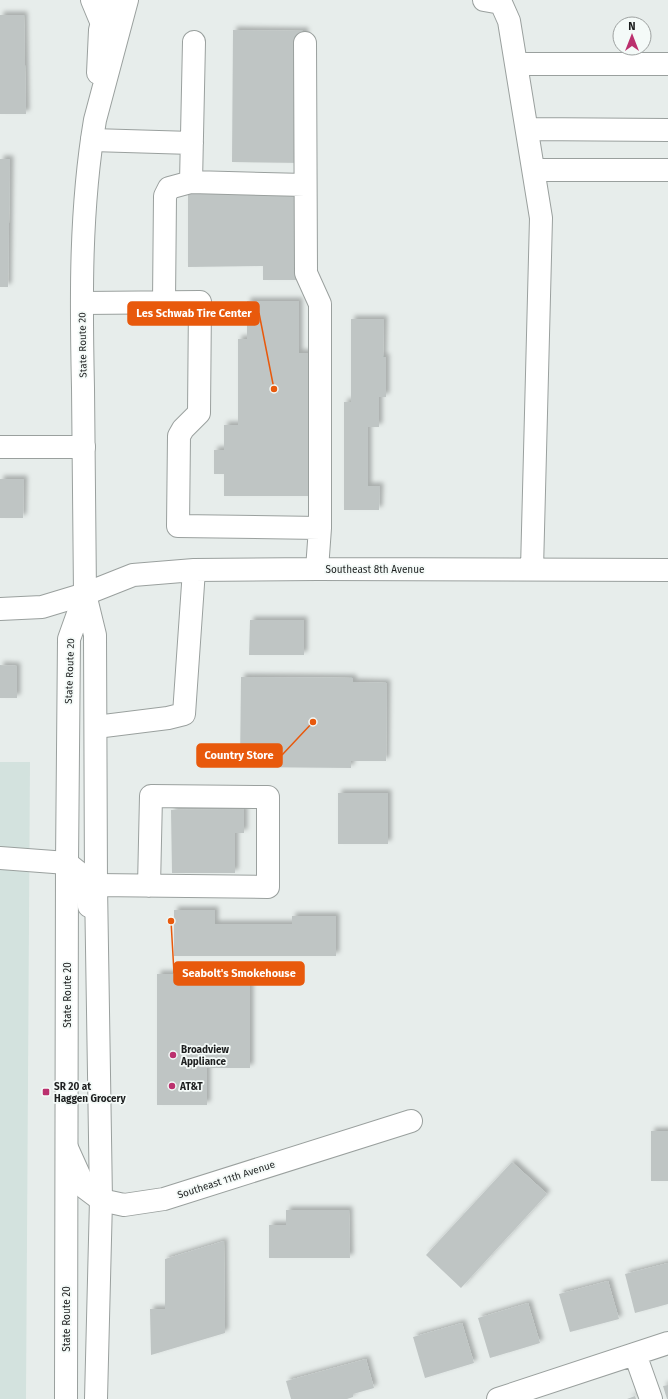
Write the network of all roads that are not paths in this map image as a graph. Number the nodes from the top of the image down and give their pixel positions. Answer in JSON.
{"nodes":[{"id":1,"x":92,"y":0,"type":"edge"},
{"id":2,"x":108,"y":0,"type":"edge"},
{"id":3,"x":127,"y":0,"type":"edge"},
{"id":4,"x":496,"y":1,"type":"edge"},
{"id":5,"x":102,"y":24,"type":"junction"},
{"id":6,"x":194,"y":42,"type":"dead end"},
{"id":7,"x":305,"y":43,"type":"dead end"},
{"id":8,"x":516,"y":64,"type":"junction"},
{"id":9,"x":668,"y":64,"type":"edge"},
{"id":10,"x":94,"y":130,"type":"junction"},
{"id":11,"x":527,"y":130,"type":"junction"},
{"id":12,"x":668,"y":130,"type":"edge"},
{"id":13,"x":192,"y":143,"type":"junction"},
{"id":14,"x":534,"y":170,"type":"junction"},
{"id":15,"x":668,"y":170,"type":"edge"},
{"id":16,"x":191,"y":182,"type":"junction"},
{"id":17,"x":305,"y":185,"type":"junction"},
{"id":18,"x":164,"y":302,"type":"junction"},
{"id":19,"x":82,"y":303,"type":"junction"},
{"id":20,"x":0,"y":447,"type":"edge"},
{"id":21,"x":84,"y":447,"type":"junction"},
{"id":22,"x":320,"y":528,"type":"junction"},
{"id":23,"x":317,"y":569,"type":"junction"},
{"id":24,"x":532,"y":569,"type":"junction"},
{"id":25,"x":194,"y":570,"type":"junction"},
{"id":26,"x":668,"y":570,"type":"edge"},
{"id":27,"x":85,"y":594,"type":"junction"},
{"id":28,"x":0,"y":608,"type":"edge"},
{"id":29,"x":96,"y":728,"type":"junction"},
{"id":30,"x":0,"y":858,"type":"edge"},
{"id":31,"x":67,"y":863,"type":"junction"},
{"id":32,"x":96,"y":885,"type":"junction"},
{"id":33,"x":149,"y":886,"type":"junction"},
{"id":34,"x":97,"y":944,"type":"junction"},
{"id":35,"x":411,"y":1121,"type":"dead end"},
{"id":36,"x":67,"y":1148,"type":"junction"},
{"id":37,"x":101,"y":1200,"type":"junction"},
{"id":38,"x":668,"y":1344,"type":"edge"},
{"id":39,"x":635,"y":1354,"type":"junction"},
{"id":40,"x":66,"y":1399,"type":"edge"},
{"id":41,"x":96,"y":1399,"type":"edge"},
{"id":42,"x":498,"y":1399,"type":"edge"},
{"id":43,"x":651,"y":1399,"type":"edge"}],
"edges":[{"from":1,"to":5,"type":"main road"},
{"from":2,"to":5,"type":"main road","name":"State Route 20"},
{"from":3,"to":10,"type":"main road","name":"State Route 20"},
{"from":4,"to":8,"type":"main road"},
{"from":5,"to":10,"type":"main road","name":"State Route 20"},
{"from":6,"to":13,"type":"main road"},
{"from":7,"to":17,"type":"main road"},
{"from":8,"to":9,"type":"main road"},
{"from":8,"to":11,"type":"main road"},
{"from":10,"to":13,"type":"main road"},
{"from":10,"to":19,"type":"main road","name":"State Route 20"},
{"from":11,"to":12,"type":"main road"},
{"from":11,"to":14,"type":"main road"},
{"from":13,"to":16,"type":"main road"},
{"from":14,"to":15,"type":"main road"},
{"from":14,"to":24,"type":"main road"},
{"from":16,"to":17,"type":"main road"},
{"from":16,"to":18,"type":"main road"},
{"from":17,"to":22,"type":"main road"},
{"from":18,"to":19,"type":"main road"},
{"from":18,"to":22,"type":"main road"},
{"from":19,"to":21,"type":"main road","name":"State Route 20"},
{"from":20,"to":21,"type":"main road"},
{"from":21,"to":27,"type":"main road","name":"State Route 20"},
{"from":22,"to":23,"type":"main road"},
{"from":23,"to":24,"type":"main road","name":"Southeast 8th Avenue"},
{"from":23,"to":25,"type":"main road","name":"Southeast 8th Avenue"},
{"from":24,"to":26,"type":"main road","name":"Southeast 8th Avenue"},
{"from":25,"to":27,"type":"main road","name":"Southeast 8th Avenue"},
{"from":25,"to":29,"type":"main road"},
{"from":27,"to":28,"type":"main road","name":"Southeast 8th Avenue"},
{"from":27,"to":29,"type":"main road","name":"State Route 20"},
{"from":27,"to":31,"type":"main road","name":"State Route 20"},
{"from":29,"to":32,"type":"main road","name":"State Route 20"},
{"from":30,"to":31,"type":"main road"},
{"from":31,"to":34,"type":"main road"},
{"from":31,"to":36,"type":"main road","name":"State Route 20"},
{"from":32,"to":33,"type":"main road"},
{"from":32,"to":34,"type":"main road","name":"State Route 20"},
{"from":33,"to":33,"type":"main road"},
{"from":34,"to":37,"type":"main road","name":"State Route 20"},
{"from":35,"to":37,"type":"main road","name":"Southeast 11th Avenue"},
{"from":36,"to":37,"type":"main road","name":"Southeast 11th Avenue"},
{"from":36,"to":40,"type":"main road","name":"State Route 20"},
{"from":37,"to":41,"type":"main road","name":"State Route 20"},
{"from":38,"to":39,"type":"main road"},
{"from":39,"to":42,"type":"main road"},
{"from":39,"to":43,"type":"main road"}]}
